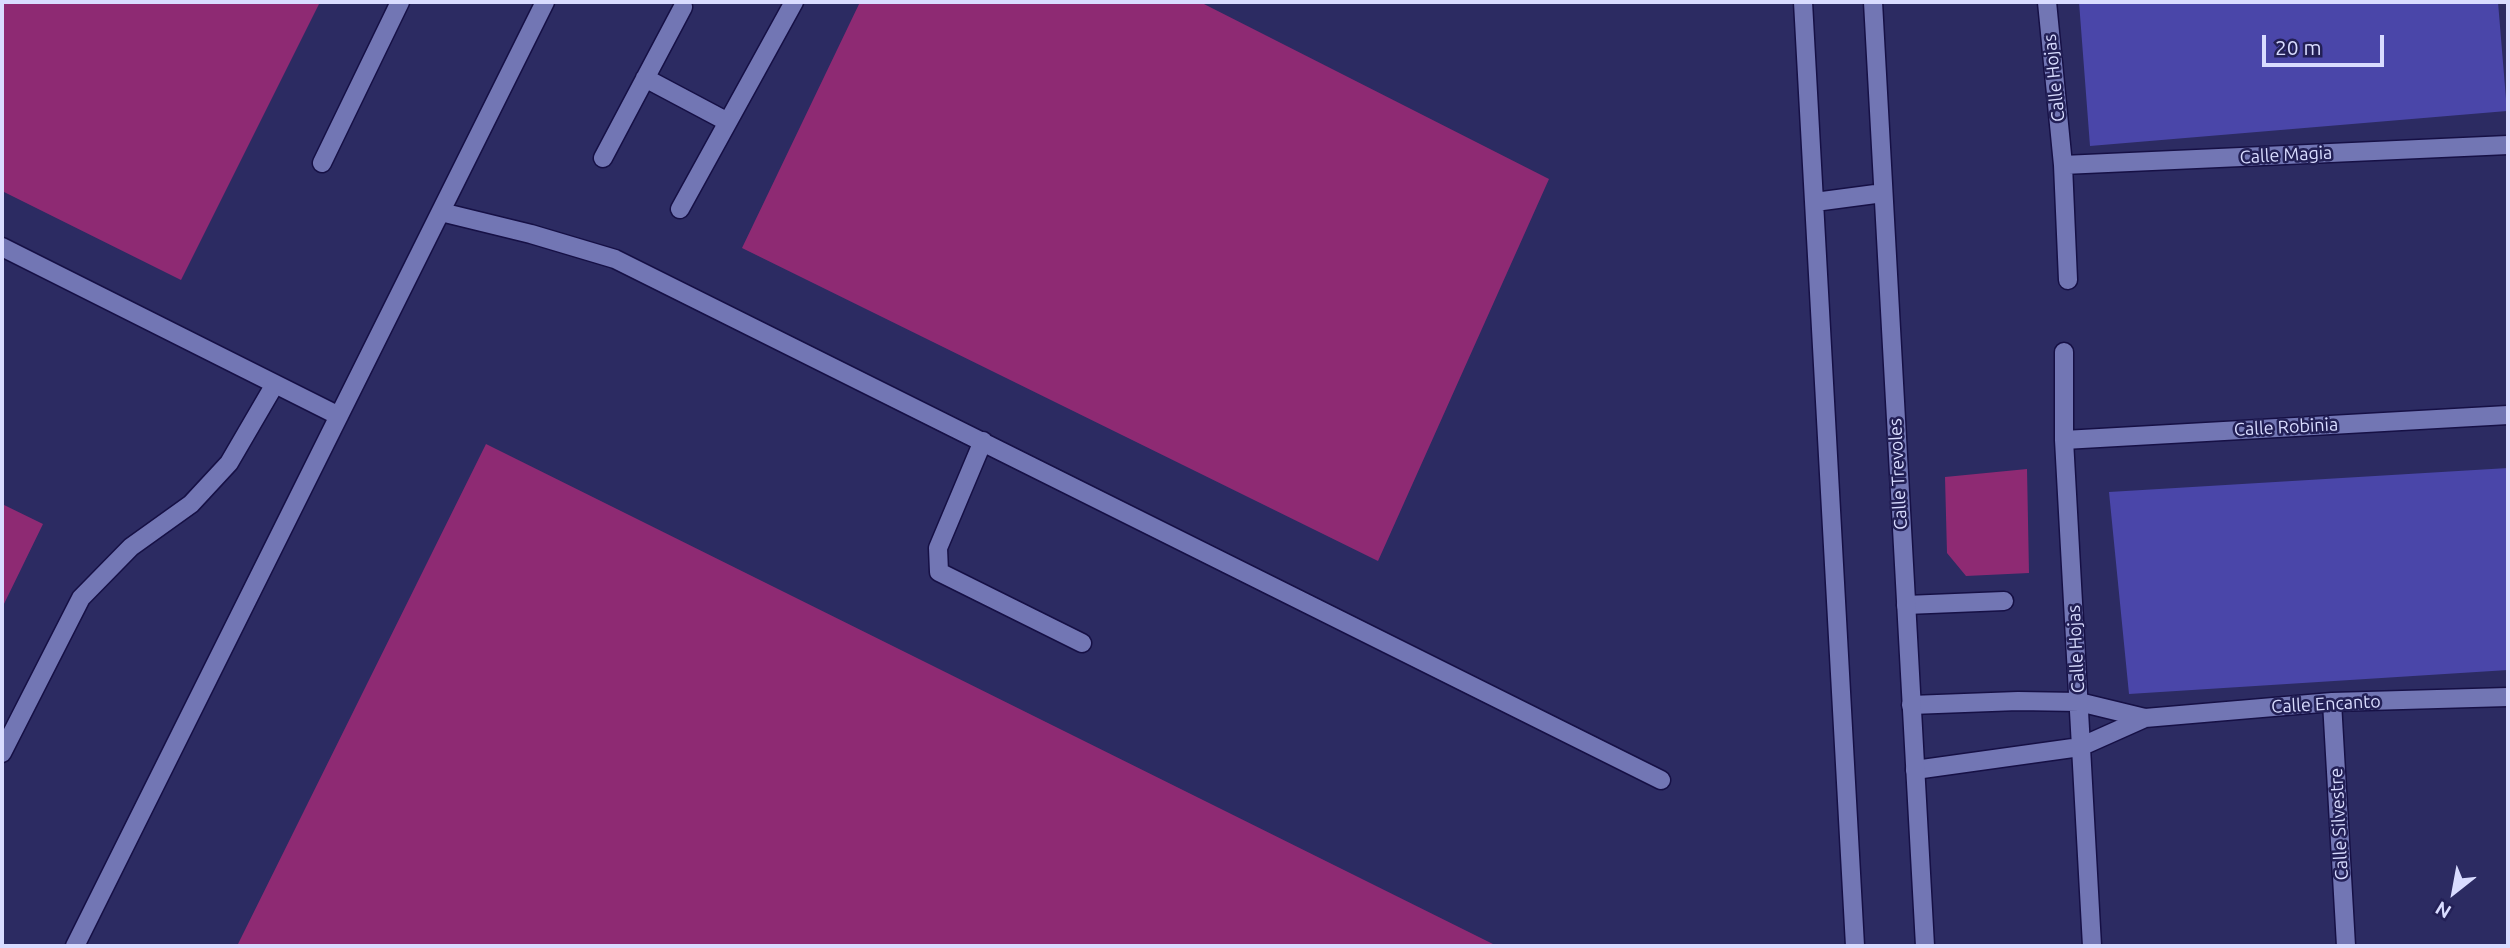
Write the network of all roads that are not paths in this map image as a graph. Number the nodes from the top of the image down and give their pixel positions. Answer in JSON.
{"nodes":[{"id":1,"x":400,"y":2,"type":"edge"},
{"id":2,"x":545,"y":2,"type":"edge"},
{"id":3,"x":794,"y":2,"type":"edge"},
{"id":4,"x":1803,"y":2,"type":"edge"},
{"id":5,"x":1873,"y":2,"type":"edge"},
{"id":6,"x":2047,"y":2,"type":"edge"},
{"id":7,"x":683,"y":7,"type":"dead end"},
{"id":8,"x":645,"y":78,"type":"junction"},
{"id":9,"x":726,"y":121,"type":"junction"},
{"id":10,"x":2508,"y":145,"type":"edge"},
{"id":11,"x":603,"y":158,"type":"dead end"},
{"id":12,"x":322,"y":163,"type":"dead end"},
{"id":13,"x":2063,"y":165,"type":"junction"},
{"id":14,"x":1883,"y":193,"type":"junction"},
{"id":15,"x":1815,"y":202,"type":"junction"},
{"id":16,"x":680,"y":209,"type":"dead end"},
{"id":17,"x":440,"y":212,"type":"junction"},
{"id":18,"x":2,"y":247,"type":"edge"},
{"id":19,"x":2068,"y":280,"type":"dead end"},
{"id":20,"x":2064,"y":352,"type":"dead end"},
{"id":21,"x":275,"y":384,"type":"junction"},
{"id":22,"x":2508,"y":415,"type":"edge"},
{"id":23,"x":339,"y":416,"type":"junction"},
{"id":24,"x":2064,"y":440,"type":"junction"},
{"id":25,"x":984,"y":441,"type":"junction"},
{"id":26,"x":2004,"y":601,"type":"dead end"},
{"id":27,"x":1906,"y":605,"type":"junction"},
{"id":28,"x":1082,"y":643,"type":"dead end"},
{"id":29,"x":2508,"y":697,"type":"edge"},
{"id":30,"x":2079,"y":702,"type":"junction"},
{"id":31,"x":2332,"y":702,"type":"junction"},
{"id":32,"x":1910,"y":705,"type":"junction"},
{"id":33,"x":2145,"y":718,"type":"junction"},
{"id":34,"x":2080,"y":747,"type":"junction"},
{"id":35,"x":2,"y":753,"type":"edge"},
{"id":36,"x":1915,"y":770,"type":"junction"},
{"id":37,"x":1661,"y":780,"type":"dead end"},
{"id":38,"x":75,"y":946,"type":"edge"},
{"id":39,"x":1855,"y":946,"type":"edge"},
{"id":40,"x":1925,"y":946,"type":"edge"},
{"id":41,"x":2092,"y":946,"type":"edge"},
{"id":42,"x":2346,"y":946,"type":"edge"}],
"edges":[{"from":1,"to":12,"type":"street"},
{"from":2,"to":17,"type":"street"},
{"from":3,"to":9,"type":"street"},
{"from":4,"to":15,"type":"street"},
{"from":5,"to":14,"type":"street","name":"Calle Trevoles"},
{"from":6,"to":13,"type":"street","name":"Calle Hojas"},
{"from":7,"to":8,"type":"street"},
{"from":8,"to":9,"type":"street"},
{"from":8,"to":11,"type":"street"},
{"from":9,"to":16,"type":"street"},
{"from":10,"to":13,"type":"street","name":"Calle Magia"},
{"from":13,"to":19,"type":"street","name":"Calle Hojas"},
{"from":14,"to":15,"type":"street"},
{"from":14,"to":27,"type":"street","name":"Calle Trevoles"},
{"from":15,"to":39,"type":"street"},
{"from":17,"to":23,"type":"street"},
{"from":17,"to":25,"type":"street"},
{"from":18,"to":21,"type":"street"},
{"from":20,"to":24,"type":"street","name":"Calle Hojas"},
{"from":21,"to":23,"type":"street"},
{"from":21,"to":35,"type":"street"},
{"from":22,"to":24,"type":"street","name":"Calle Robinia"},
{"from":23,"to":38,"type":"street"},
{"from":24,"to":30,"type":"street","name":"Calle Hojas"},
{"from":25,"to":28,"type":"street"},
{"from":25,"to":37,"type":"street"},
{"from":26,"to":27,"type":"street"},
{"from":27,"to":32,"type":"street","name":"Calle Trevoles"},
{"from":29,"to":31,"type":"street","name":"Calle Encanto"},
{"from":30,"to":32,"type":"street","name":"Calle Encanto"},
{"from":30,"to":33,"type":"street","name":"Calle Encanto"},
{"from":30,"to":34,"type":"street","name":"Calle Hojas"},
{"from":31,"to":33,"type":"street","name":"Calle Encanto"},
{"from":31,"to":42,"type":"street","name":"Calle Silvestre"},
{"from":32,"to":36,"type":"street","name":"Calle Trevoles"},
{"from":33,"to":34,"type":"street","name":"Calle Encanto"},
{"from":34,"to":36,"type":"street","name":"Calle Encanto"},
{"from":34,"to":41,"type":"street","name":"Calle Hojas"},
{"from":36,"to":40,"type":"street","name":"Calle Trevoles"}]}
